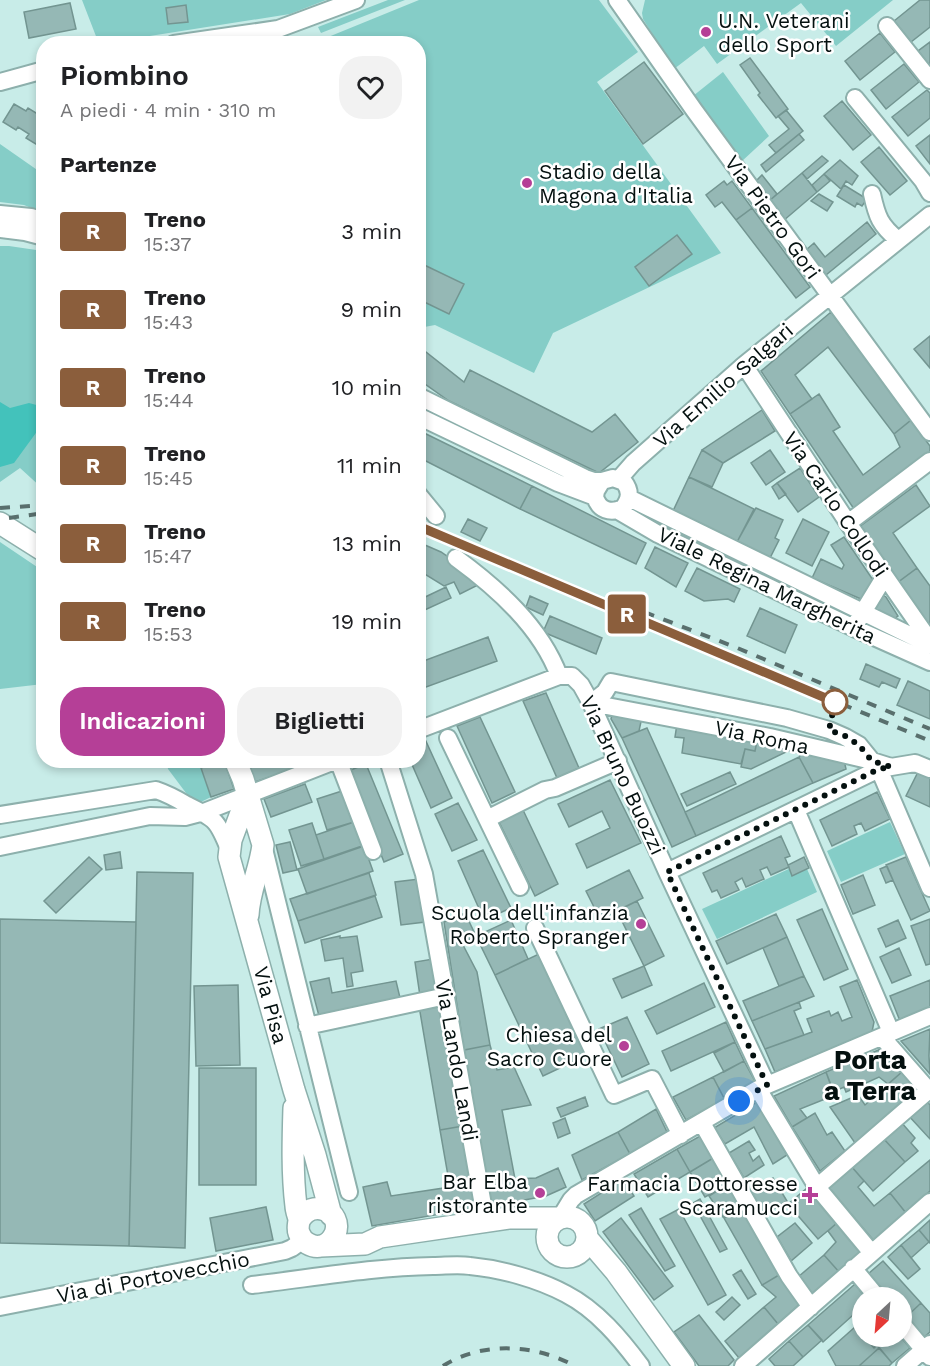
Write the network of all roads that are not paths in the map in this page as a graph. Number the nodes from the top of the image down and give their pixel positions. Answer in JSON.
{"nodes":[{"id":1,"x":356,"y":0,"type":"edge"},
{"id":2,"x":620,"y":1,"type":"edge"},
{"id":3,"x":887,"y":26,"type":"dead end"},
{"id":4,"x":229,"y":36,"type":"edge"},
{"id":5,"x":36,"y":72,"type":"edge"},
{"id":6,"x":930,"y":80,"type":"edge"},
{"id":7,"x":0,"y":82,"type":"edge"},
{"id":8,"x":855,"y":98,"type":"dead end"},
{"id":9,"x":928,"y":184,"type":"edge"},
{"id":10,"x":872,"y":194,"type":"dead end"},
{"id":11,"x":0,"y":214,"type":"edge"},
{"id":12,"x":930,"y":215,"type":"edge"},
{"id":13,"x":36,"y":219,"type":"edge"},
{"id":14,"x":0,"y":229,"type":"edge"},
{"id":15,"x":36,"y":235,"type":"edge"},
{"id":16,"x":898,"y":240,"type":"junction"},
{"id":17,"x":831,"y":295,"type":"junction"},
{"id":18,"x":744,"y":365,"type":"junction"},
{"id":19,"x":426,"y":400,"type":"edge"},
{"id":20,"x":426,"y":420,"type":"edge"},
{"id":21,"x":930,"y":432,"type":"edge"},
{"id":22,"x":930,"y":461,"type":"edge"},
{"id":23,"x":605,"y":485,"type":"junction"},
{"id":24,"x":426,"y":504,"type":"edge"},
{"id":25,"x":623,"y":504,"type":"junction"},
{"id":26,"x":436,"y":516,"type":"dead end"},
{"id":27,"x":0,"y":523,"type":"edge"},
{"id":28,"x":848,"y":523,"type":"junction"},
{"id":29,"x":36,"y":546,"type":"edge"},
{"id":30,"x":456,"y":558,"type":"dead end"},
{"id":31,"x":885,"y":576,"type":"junction"},
{"id":32,"x":863,"y":613,"type":"junction"},
{"id":33,"x":854,"y":628,"type":"junction"},
{"id":34,"x":928,"y":651,"type":"edge"},
{"id":35,"x":559,"y":676,"type":"junction"},
{"id":36,"x":591,"y":703,"type":"junction"},
{"id":37,"x":426,"y":727,"type":"edge"},
{"id":38,"x":448,"y":738,"type":"dead end"},
{"id":39,"x":618,"y":761,"type":"junction"},
{"id":40,"x":881,"y":766,"type":"junction"},
{"id":41,"x":238,"y":768,"type":"edge"},
{"id":42,"x":316,"y":768,"type":"edge"},
{"id":43,"x":340,"y":768,"type":"edge"},
{"id":44,"x":391,"y":768,"type":"edge"},
{"id":45,"x":930,"y":769,"type":"edge"},
{"id":46,"x":248,"y":794,"type":"junction"},
{"id":47,"x":796,"y":810,"type":"junction"},
{"id":48,"x":204,"y":812,"type":"junction"},
{"id":49,"x":0,"y":815,"type":"edge"},
{"id":50,"x":487,"y":819,"type":"junction"},
{"id":51,"x":263,"y":845,"type":"junction"},
{"id":52,"x":0,"y":847,"type":"edge"},
{"id":53,"x":373,"y":851,"type":"dead end"},
{"id":54,"x":230,"y":858,"type":"junction"},
{"id":55,"x":258,"y":868,"type":"junction"},
{"id":56,"x":667,"y":872,"type":"junction"},
{"id":57,"x":520,"y":887,"type":"dead end"},
{"id":58,"x":930,"y":888,"type":"edge"},
{"id":59,"x":248,"y":920,"type":"junction"},
{"id":60,"x":535,"y":928,"type":"dead end"},
{"id":61,"x":446,"y":996,"type":"junction"},
{"id":62,"x":930,"y":1016,"type":"edge"},
{"id":63,"x":307,"y":1026,"type":"junction"},
{"id":64,"x":887,"y":1035,"type":"junction"},
{"id":65,"x":763,"y":1087,"type":"junction"},
{"id":66,"x":294,"y":1090,"type":"junction"},
{"id":67,"x":929,"y":1091,"type":"edge"},
{"id":68,"x":702,"y":1123,"type":"junction"},
{"id":69,"x":334,"y":1126,"type":"junction"},
{"id":70,"x":681,"y":1135,"type":"junction"},
{"id":71,"x":315,"y":1155,"type":"junction"},
{"id":72,"x":816,"y":1187,"type":"junction"},
{"id":73,"x":349,"y":1192,"type":"dead end"},
{"id":74,"x":930,"y":1202,"type":"edge"},
{"id":75,"x":333,"y":1217,"type":"junction"},
{"id":76,"x":560,"y":1218,"type":"junction"},
{"id":77,"x":486,"y":1222,"type":"junction"},
{"id":78,"x":308,"y":1236,"type":"junction"},
{"id":79,"x":380,"y":1237,"type":"junction"},
{"id":80,"x":587,"y":1238,"type":"junction"},
{"id":81,"x":548,"y":1239,"type":"junction"},
{"id":82,"x":871,"y":1252,"type":"junction"},
{"id":83,"x":571,"y":1256,"type":"junction"},
{"id":84,"x":853,"y":1268,"type":"junction"},
{"id":85,"x":252,"y":1285,"type":"dead end"},
{"id":86,"x":869,"y":1287,"type":"edge"},
{"id":87,"x":631,"y":1295,"type":"junction"},
{"id":88,"x":0,"y":1307,"type":"edge"},
{"id":89,"x":811,"y":1307,"type":"junction"},
{"id":90,"x":912,"y":1334,"type":"edge"},
{"id":91,"x":928,"y":1350,"type":"edge"},
{"id":92,"x":641,"y":1366,"type":"edge"},
{"id":93,"x":684,"y":1366,"type":"edge"},
{"id":94,"x":744,"y":1366,"type":"edge"},
{"id":95,"x":905,"y":1366,"type":"edge"}],
"edges":[{"from":1,"to":4,"type":"street"},
{"from":2,"to":17,"type":"street","name":"Via Pietro Gori"},
{"from":3,"to":6,"type":"street"},
{"from":5,"to":7,"type":"street"},
{"from":8,"to":9,"type":"street"},
{"from":10,"to":16,"type":"street"},
{"from":11,"to":13,"type":"street"},
{"from":12,"to":16,"type":"street","name":"Via Emilio Salgari"},
{"from":14,"to":15,"type":"street"},
{"from":16,"to":17,"type":"street","name":"Via Emilio Salgari"},
{"from":17,"to":18,"type":"street","name":"Via Emilio Salgari"},
{"from":17,"to":21,"type":"street","name":"Via Pietro Gori"},
{"from":18,"to":23,"type":"street","name":"Via Emilio Salgari"},
{"from":18,"to":28,"type":"street","name":"Via Carlo Collodi"},
{"from":19,"to":23,"type":"street","name":"Viale Regina Margherita"},
{"from":20,"to":23,"type":"street","name":"Viale Regina Margherita"},
{"from":22,"to":28,"type":"street"},
{"from":23,"to":25,"type":"street"},
{"from":23,"to":25,"type":"street","name":"Viale Regina Margherita"},
{"from":24,"to":26,"type":"street"},
{"from":25,"to":32,"type":"street","name":"Viale Regina Margherita"},
{"from":25,"to":33,"type":"street","name":"Viale Regina Margherita"},
{"from":27,"to":29,"type":"main road"},
{"from":28,"to":31,"type":"street","name":"Via Carlo Collodi"},
{"from":30,"to":35,"type":"street"},
{"from":31,"to":32,"type":"street"},
{"from":31,"to":34,"type":"street","name":"Via Carlo Collodi"},
{"from":32,"to":33,"type":"street"},
{"from":32,"to":34,"type":"street","name":"Viale Regina Margherita"},
{"from":33,"to":34,"type":"street","name":"Viale Regina Margherita"},
{"from":35,"to":36,"type":"street","name":"Via Bruno Buozzi"},
{"from":35,"to":37,"type":"street"},
{"from":36,"to":39,"type":"street","name":"Via Bruno Buozzi"},
{"from":36,"to":40,"type":"street","name":"Via Roma"},
{"from":36,"to":40,"type":"street"},
{"from":38,"to":50,"type":"street"},
{"from":39,"to":50,"type":"street"},
{"from":39,"to":56,"type":"street","name":"Via Bruno Buozzi"},
{"from":40,"to":45,"type":"street","name":"Via Roma"},
{"from":40,"to":47,"type":"street"},
{"from":40,"to":58,"type":"street"},
{"from":41,"to":46,"type":"main road","name":"Via Pisa"},
{"from":42,"to":46,"type":"street"},
{"from":43,"to":53,"type":"street"},
{"from":44,"to":61,"type":"street","name":"Via Lando Landi"},
{"from":46,"to":48,"type":"street"},
{"from":46,"to":51,"type":"main road","name":"Via Pisa"},
{"from":46,"to":54,"type":"main road"},
{"from":47,"to":56,"type":"street"},
{"from":47,"to":64,"type":"street"},
{"from":48,"to":49,"type":"street"},
{"from":48,"to":52,"type":"street"},
{"from":48,"to":54,"type":"street"},
{"from":50,"to":57,"type":"street"},
{"from":51,"to":55,"type":"main road","name":"Via Pisa"},
{"from":51,"to":63,"type":"street"},
{"from":54,"to":55,"type":"main road"},
{"from":54,"to":59,"type":"main road","name":"Via Pisa"},
{"from":55,"to":59,"type":"main road","name":"Via Pisa"},
{"from":56,"to":65,"type":"street","name":"Via Bruno Buozzi"},
{"from":59,"to":66,"type":"main road","name":"Via Pisa"},
{"from":60,"to":70,"type":"street"},
{"from":61,"to":63,"type":"street"},
{"from":61,"to":77,"type":"street","name":"Via Lando Landi"},
{"from":62,"to":64,"type":"street"},
{"from":63,"to":69,"type":"street"},
{"from":64,"to":65,"type":"street"},
{"from":64,"to":67,"type":"street"},
{"from":65,"to":68,"type":"street"},
{"from":65,"to":72,"type":"street","name":"Via Bruno Buozzi"},
{"from":66,"to":71,"type":"main road","name":"Via Pisa"},
{"from":66,"to":78,"type":"main road","name":"Via Pisa"},
{"from":67,"to":72,"type":"street"},
{"from":68,"to":70,"type":"street"},
{"from":68,"to":89,"type":"street"},
{"from":69,"to":71,"type":"street"},
{"from":69,"to":73,"type":"street"},
{"from":70,"to":76,"type":"street"},
{"from":71,"to":75,"type":"main road","name":"Via Pisa"},
{"from":72,"to":82,"type":"street","name":"Via Bruno Buozzi"},
{"from":74,"to":82,"type":"street"},
{"from":75,"to":78,"type":"main road"},
{"from":75,"to":78,"type":"main road","name":"Via di Portovecchio"},
{"from":75,"to":79,"type":"main road"},
{"from":76,"to":77,"type":"main road"},
{"from":76,"to":80,"type":"main road"},
{"from":76,"to":81,"type":"main road"},
{"from":77,"to":79,"type":"main road"},
{"from":77,"to":81,"type":"main road"},
{"from":78,"to":79,"type":"main road"},
{"from":78,"to":88,"type":"street","name":"Via di Portovecchio"},
{"from":80,"to":83,"type":"main road"},
{"from":80,"to":87,"type":"main road"},
{"from":81,"to":83,"type":"main road"},
{"from":82,"to":84,"type":"street"},
{"from":83,"to":87,"type":"main road"},
{"from":84,"to":86,"type":"street"},
{"from":84,"to":89,"type":"street"},
{"from":85,"to":92,"type":"street"},
{"from":87,"to":93,"type":"main road"},
{"from":89,"to":94,"type":"street"},
{"from":90,"to":91,"type":"street"},
{"from":91,"to":95,"type":"street"}]}
